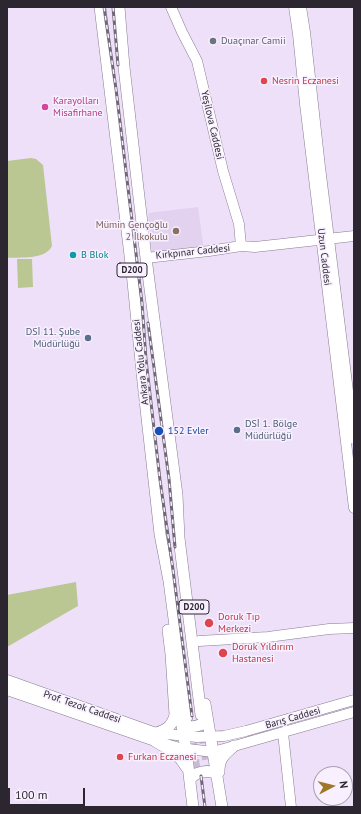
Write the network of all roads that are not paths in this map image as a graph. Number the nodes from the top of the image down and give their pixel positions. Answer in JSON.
{"nodes":[{"id":1,"x":100,"y":7,"type":"edge"},
{"id":2,"x":119,"y":7,"type":"edge"},
{"id":3,"x":171,"y":7,"type":"edge"},
{"id":4,"x":294,"y":7,"type":"edge"},
{"id":5,"x":301,"y":7,"type":"edge"},
{"id":6,"x":354,"y":230,"type":"edge"},
{"id":7,"x":325,"y":236,"type":"junction"},
{"id":8,"x":354,"y":236,"type":"edge"},
{"id":9,"x":241,"y":246,"type":"junction"},
{"id":10,"x":146,"y":258,"type":"junction"},
{"id":11,"x":354,"y":439,"type":"edge"},
{"id":12,"x":177,"y":495,"type":"junction"},
{"id":13,"x":354,"y":508,"type":"edge"},
{"id":14,"x":160,"y":534,"type":"junction"},
{"id":15,"x":354,"y":628,"type":"edge"},
{"id":16,"x":199,"y":641,"type":"junction"},
{"id":17,"x":171,"y":654,"type":"junction"},
{"id":18,"x":7,"y":680,"type":"edge"},
{"id":19,"x":7,"y":690,"type":"edge"},
{"id":20,"x":354,"y":700,"type":"edge"},
{"id":21,"x":354,"y":712,"type":"edge"},
{"id":22,"x":204,"y":717,"type":"junction"},
{"id":23,"x":184,"y":719,"type":"junction"},
{"id":24,"x":283,"y":733,"type":"junction"},
{"id":25,"x":184,"y":736,"type":"junction"},
{"id":26,"x":156,"y":737,"type":"junction"},
{"id":27,"x":211,"y":737,"type":"junction"},
{"id":28,"x":234,"y":746,"type":"junction"},
{"id":29,"x":186,"y":749,"type":"junction"},
{"id":30,"x":213,"y":752,"type":"junction"},
{"id":31,"x":213,"y":773,"type":"junction"},
{"id":32,"x":191,"y":776,"type":"junction"},
{"id":33,"x":220,"y":795,"type":"junction"},
{"id":34,"x":193,"y":807,"type":"edge"},
{"id":35,"x":199,"y":807,"type":"edge"},
{"id":36,"x":214,"y":807,"type":"edge"},
{"id":37,"x":222,"y":807,"type":"edge"},
{"id":38,"x":291,"y":807,"type":"edge"}],
"edges":[{"from":1,"to":14,"type":"highway","name":"Ankara Yolu Caddesi","number":"D200"},
{"from":2,"to":10,"type":"highway","name":"Ankara Yolu Caddesi","number":"D200"},
{"from":3,"to":9,"type":"main road","name":"Yeşilova Caddesi"},
{"from":4,"to":7,"type":"main road","name":"Uzun Caddesi"},
{"from":5,"to":7,"type":"main road","name":"Uzun Caddesi"},
{"from":6,"to":7,"type":"main road","name":"Kırkpınar Caddesi"},
{"from":7,"to":8,"type":"main road","name":"Kırkpınar Caddesi"},
{"from":7,"to":9,"type":"main road","name":"Kırkpınar Caddesi"},
{"from":7,"to":11,"type":"main road","name":"Uzun Caddesi"},
{"from":7,"to":13,"type":"main road","name":"Uzun Caddesi"},
{"from":9,"to":10,"type":"main road","name":"Kırkpınar Caddesi"},
{"from":10,"to":12,"type":"highway","name":"Ankara Yolu Caddesi","number":"D200"},
{"from":12,"to":16,"type":"highway","number":"D200"},
{"from":12,"to":22,"type":"highway","name":"Ankara Yolu Caddesi","number":"D200"},
{"from":14,"to":17,"type":"highway"},
{"from":14,"to":23,"type":"highway","name":"Ankara Yolu Caddesi","number":"D200"},
{"from":15,"to":16,"type":"main road"},
{"from":16,"to":22,"type":"highway","number":"D200"},
{"from":17,"to":23,"type":"highway"},
{"from":17,"to":26,"type":"highway"},
{"from":18,"to":26,"type":"main road","name":"Prof. Tezok Caddesi"},
{"from":19,"to":26,"type":"main road","name":"Prof. Tezok Caddesi"},
{"from":20,"to":27,"type":"main road","name":"Barış Caddesi"},
{"from":21,"to":24,"type":"main road","name":"Barış Caddesi"},
{"from":22,"to":23,"type":"highway"},
{"from":22,"to":27,"type":"highway","number":"D200"},
{"from":23,"to":25,"type":"highway"},
{"from":24,"to":28,"type":"main road","name":"Barış Caddesi"},
{"from":24,"to":38,"type":"main road"},
{"from":25,"to":26,"type":"main road","name":"Barış Caddesi"},
{"from":25,"to":27,"type":"main road","name":"Barış Caddesi"},
{"from":25,"to":29,"type":"highway"},
{"from":26,"to":29,"type":"main road"},
{"from":26,"to":32,"type":"highway"},
{"from":27,"to":30,"type":"highway","number":"D200"},
{"from":28,"to":30,"type":"main road","name":"Barış Caddesi"},
{"from":28,"to":33,"type":"highway","number":"D200"},
{"from":29,"to":30,"type":"main road"},
{"from":29,"to":32,"type":"highway"},
{"from":30,"to":31,"type":"highway","number":"D200"},
{"from":31,"to":32,"type":"highway"},
{"from":31,"to":33,"type":"highway","number":"D200"},
{"from":31,"to":36,"type":"highway","number":"D200"},
{"from":32,"to":34,"type":"highway"},
{"from":32,"to":35,"type":"highway"},
{"from":33,"to":37,"type":"highway","number":"D200"}]}
